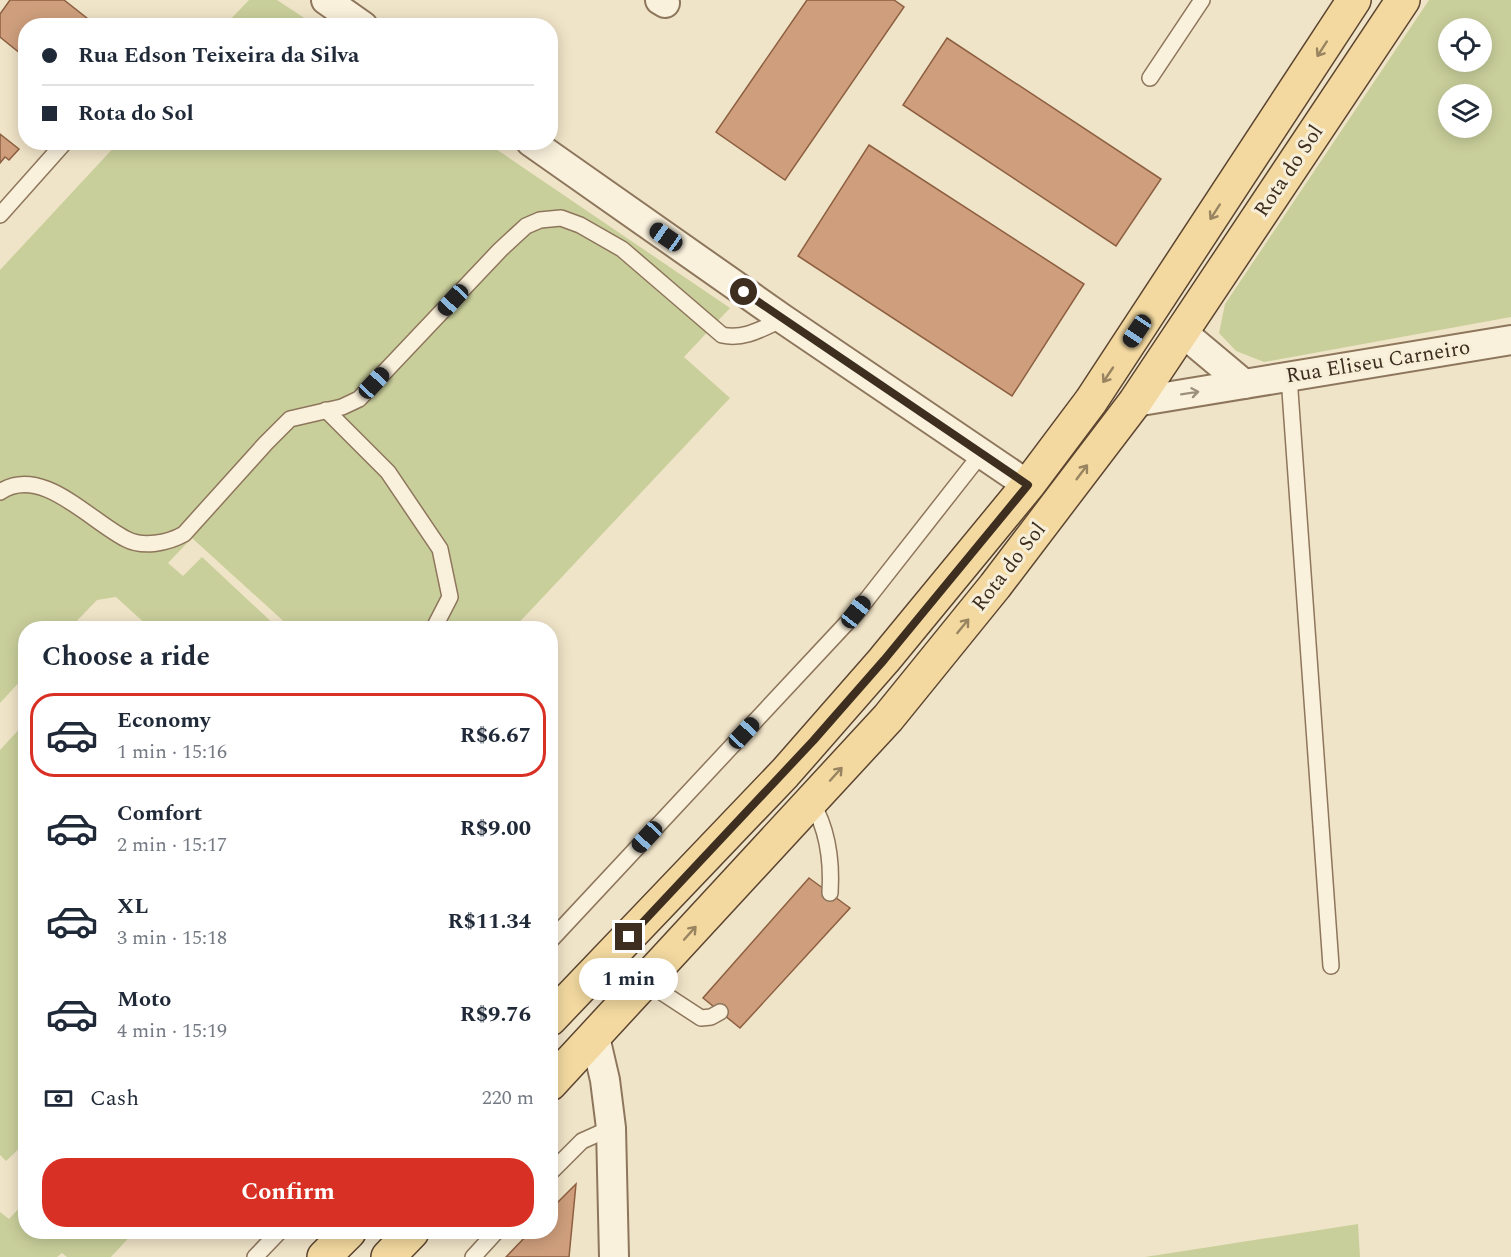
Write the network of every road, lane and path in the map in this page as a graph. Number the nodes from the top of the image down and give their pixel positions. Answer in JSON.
{"nodes":[{"id":1,"x":326,"y":0,"type":"edge"},
{"id":2,"x":1202,"y":0,"type":"edge"},
{"id":3,"x":1354,"y":0,"type":"edge"},
{"id":4,"x":1403,"y":0,"type":"edge"},
{"id":5,"x":352,"y":18,"type":"edge"},
{"id":6,"x":1150,"y":78,"type":"dead end"},
{"id":7,"x":58,"y":150,"type":"edge"},
{"id":8,"x":542,"y":150,"type":"edge"},
{"id":9,"x":0,"y":215,"type":"edge"},
{"id":10,"x":783,"y":319,"type":"junction"},
{"id":11,"x":1182,"y":332,"type":"junction"},
{"id":12,"x":1511,"y":340,"type":"edge"},
{"id":13,"x":1289,"y":377,"type":"junction"},
{"id":14,"x":1244,"y":384,"type":"junction"},
{"id":15,"x":1135,"y":402,"type":"junction"},
{"id":16,"x":326,"y":410,"type":"junction"},
{"id":17,"x":981,"y":454,"type":"junction"},
{"id":18,"x":1028,"y":485,"type":"junction"},
{"id":19,"x":0,"y":492,"type":"edge"},
{"id":20,"x":438,"y":621,"type":"edge"},
{"id":21,"x":811,"y":801,"type":"junction"},
{"id":22,"x":830,"y":893,"type":"dead end"},
{"id":23,"x":558,"y":931,"type":"edge"},
{"id":24,"x":1331,"y":966,"type":"dead end"},
{"id":25,"x":645,"y":982,"type":"junction"},
{"id":26,"x":558,"y":1011,"type":"edge"},
{"id":27,"x":720,"y":1012,"type":"dead end"},
{"id":28,"x":595,"y":1037,"type":"junction"},
{"id":29,"x":558,"y":1076,"type":"edge"},
{"id":30,"x":611,"y":1128,"type":"junction"},
{"id":31,"x":558,"y":1165,"type":"edge"},
{"id":32,"x":272,"y":1239,"type":"edge"},
{"id":33,"x":342,"y":1239,"type":"edge"},
{"id":34,"x":405,"y":1239,"type":"edge"},
{"id":35,"x":490,"y":1239,"type":"edge"},
{"id":36,"x":255,"y":1257,"type":"edge"},
{"id":37,"x":324,"y":1257,"type":"edge"},
{"id":38,"x":388,"y":1257,"type":"edge"},
{"id":39,"x":473,"y":1257,"type":"edge"},
{"id":40,"x":614,"y":1257,"type":"edge"}],
"edges":[{"from":1,"to":5,"type":"street"},
{"from":2,"to":6,"type":"lane"},
{"from":3,"to":18,"type":"main road","name":"Rota do Sol","one_way":true},
{"from":4,"to":11,"type":"main road","name":"Rota do Sol"},
{"from":7,"to":9,"type":"lane"},
{"from":8,"to":10,"type":"street"},
{"from":10,"to":16,"type":"lane"},
{"from":10,"to":17,"type":"street"},
{"from":11,"to":14,"type":"street"},
{"from":11,"to":15,"type":"main road","name":"Rota do Sol"},
{"from":12,"to":13,"type":"street","name":"Rua Eliseu Carneiro"},
{"from":13,"to":14,"type":"street","name":"Rua Eliseu Carneiro"},
{"from":13,"to":24,"type":"lane"},
{"from":15,"to":14,"type":"street","name":"Rua Eliseu Carneiro","one_way":true},
{"from":21,"to":15,"type":"main road","name":"Rota do Sol","one_way":true},
{"from":16,"to":19,"type":"lane"},
{"from":16,"to":20,"type":"lane"},
{"from":17,"to":18,"type":"street"},
{"from":17,"to":23,"type":"lane"},
{"from":18,"to":26,"type":"main road","name":"Rota do Sol"},
{"from":21,"to":22,"type":"lane"},
{"from":25,"to":21,"type":"main road","name":"Rota do Sol","one_way":true},
{"from":25,"to":27,"type":"lane"},
{"from":25,"to":28,"type":"main road","name":"Rota do Sol"},
{"from":28,"to":29,"type":"main road","name":"Rota do Sol"},
{"from":28,"to":30,"type":"street"},
{"from":30,"to":31,"type":"lane"},
{"from":30,"to":40,"type":"street"},
{"from":32,"to":36,"type":"lane"},
{"from":33,"to":37,"type":"main road"},
{"from":34,"to":38,"type":"main road"},
{"from":35,"to":39,"type":"lane"}]}
